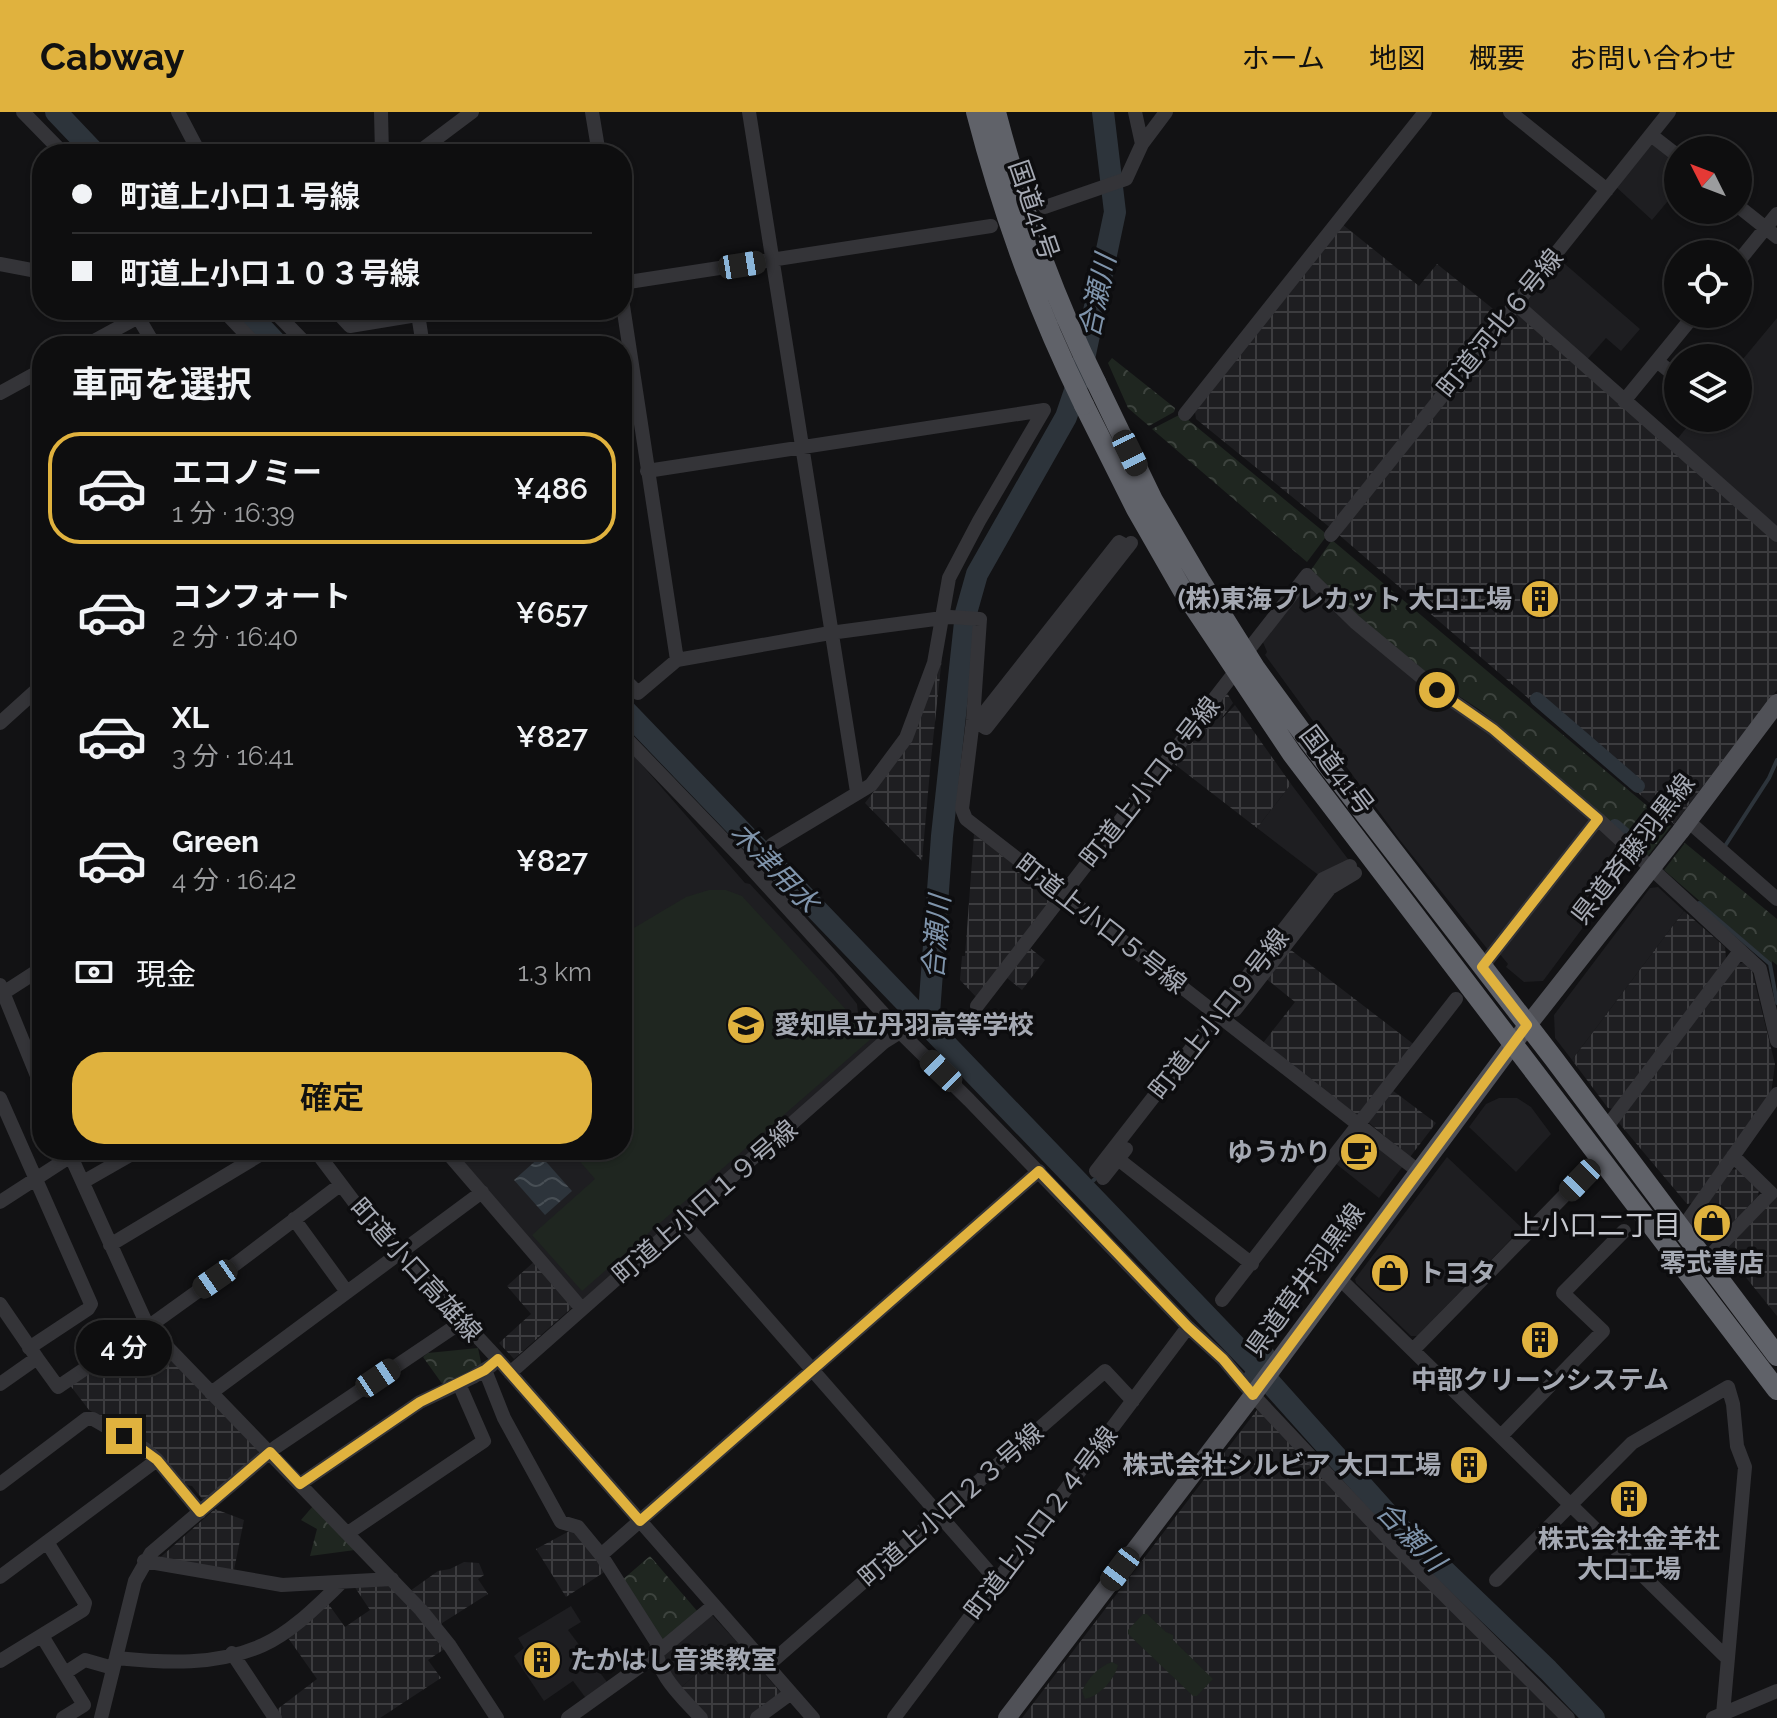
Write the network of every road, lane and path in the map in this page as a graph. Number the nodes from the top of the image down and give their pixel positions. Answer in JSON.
{"nodes":[{"id":1,"x":23,"y":112,"type":"edge"},
{"id":2,"x":178,"y":112,"type":"edge"},
{"id":3,"x":381,"y":112,"type":"edge"},
{"id":4,"x":472,"y":112,"type":"edge"},
{"id":5,"x":592,"y":112,"type":"edge"},
{"id":6,"x":749,"y":112,"type":"edge"},
{"id":7,"x":976,"y":112,"type":"edge"},
{"id":8,"x":996,"y":112,"type":"edge"},
{"id":9,"x":1135,"y":112,"type":"edge"},
{"id":10,"x":1166,"y":112,"type":"edge"},
{"id":11,"x":1425,"y":112,"type":"edge"},
{"id":12,"x":1510,"y":112,"type":"edge"},
{"id":13,"x":1669,"y":112,"type":"edge"},
{"id":14,"x":1651,"y":135,"type":"junction"},
{"id":15,"x":54,"y":144,"type":"edge"},
{"id":16,"x":195,"y":144,"type":"edge"},
{"id":17,"x":382,"y":144,"type":"edge"},
{"id":18,"x":429,"y":144,"type":"edge"},
{"id":19,"x":597,"y":144,"type":"edge"},
{"id":20,"x":1142,"y":144,"type":"junction"},
{"id":21,"x":1664,"y":145,"type":"edge"},
{"id":22,"x":1607,"y":190,"type":"junction"},
{"id":23,"x":1045,"y":207,"type":"dead end"},
{"id":24,"x":1777,"y":214,"type":"edge"},
{"id":25,"x":1752,"y":216,"type":"edge"},
{"id":26,"x":991,"y":226,"type":"dead end"},
{"id":27,"x":1773,"y":232,"type":"edge"},
{"id":28,"x":1752,"y":250,"type":"edge"},
{"id":29,"x":772,"y":260,"type":"junction"},
{"id":30,"x":0,"y":264,"type":"edge"},
{"id":31,"x":32,"y":270,"type":"edge"},
{"id":32,"x":632,"y":281,"type":"edge"},
{"id":33,"x":1516,"y":304,"type":"junction"},
{"id":34,"x":134,"y":320,"type":"edge"},
{"id":35,"x":232,"y":320,"type":"edge"},
{"id":36,"x":283,"y":320,"type":"edge"},
{"id":37,"x":344,"y":320,"type":"edge"},
{"id":38,"x":384,"y":320,"type":"edge"},
{"id":39,"x":1684,"y":328,"type":"edge"},
{"id":40,"x":104,"y":336,"type":"edge"},
{"id":41,"x":248,"y":336,"type":"edge"},
{"id":42,"x":298,"y":336,"type":"edge"},
{"id":43,"x":1657,"y":361,"type":"junction"},
{"id":44,"x":1664,"y":367,"type":"edge"},
{"id":45,"x":632,"y":368,"type":"edge"},
{"id":46,"x":32,"y":375,"type":"edge"},
{"id":47,"x":0,"y":393,"type":"edge"},
{"id":48,"x":1624,"y":401,"type":"junction"},
{"id":49,"x":1185,"y":414,"type":"dead end"},
{"id":50,"x":801,"y":448,"type":"junction"},
{"id":51,"x":647,"y":471,"type":"junction"},
{"id":52,"x":1331,"y":535,"type":"dead end"},
{"id":53,"x":1777,"y":535,"type":"edge"},
{"id":54,"x":1130,"y":545,"type":"dead end"},
{"id":55,"x":948,"y":617,"type":"junction"},
{"id":56,"x":830,"y":633,"type":"junction"},
{"id":57,"x":1246,"y":653,"type":"junction"},
{"id":58,"x":677,"y":660,"type":"junction"},
{"id":59,"x":1235,"y":672,"type":"junction"},
{"id":60,"x":632,"y":687,"type":"edge"},
{"id":61,"x":32,"y":694,"type":"edge"},
{"id":62,"x":1777,"y":703,"type":"edge"},
{"id":63,"x":975,"y":721,"type":"junction"},
{"id":64,"x":0,"y":723,"type":"edge"},
{"id":65,"x":632,"y":744,"type":"edge"},
{"id":66,"x":857,"y":792,"type":"junction"},
{"id":67,"x":1598,"y":819,"type":"junction"},
{"id":68,"x":1688,"y":821,"type":"junction"},
{"id":69,"x":752,"y":866,"type":"junction"},
{"id":70,"x":1650,"y":869,"type":"junction"},
{"id":71,"x":1352,"y":870,"type":"dead end"},
{"id":72,"x":1063,"y":894,"type":"junction"},
{"id":73,"x":1777,"y":899,"type":"edge"},
{"id":74,"x":1740,"y":951,"type":"junction"},
{"id":75,"x":1482,"y":967,"type":"junction"},
{"id":76,"x":32,"y":974,"type":"edge"},
{"id":77,"x":1,"y":991,"type":"edge"},
{"id":78,"x":1456,"y":999,"type":"dead end"},
{"id":79,"x":977,"y":1006,"type":"dead end"},
{"id":80,"x":1222,"y":1018,"type":"junction"},
{"id":81,"x":1527,"y":1025,"type":"junction"},
{"id":82,"x":900,"y":1032,"type":"junction"},
{"id":83,"x":1777,"y":1041,"type":"edge"},
{"id":84,"x":1513,"y":1044,"type":"junction"},
{"id":85,"x":32,"y":1064,"type":"edge"},
{"id":86,"x":1777,"y":1094,"type":"edge"},
{"id":87,"x":0,"y":1098,"type":"edge"},
{"id":88,"x":1360,"y":1125,"type":"junction"},
{"id":89,"x":1606,"y":1128,"type":"junction"},
{"id":90,"x":1733,"y":1156,"type":"junction"},
{"id":91,"x":1601,"y":1158,"type":"junction"},
{"id":92,"x":1118,"y":1159,"type":"junction"},
{"id":93,"x":60,"y":1160,"type":"edge"},
{"id":94,"x":73,"y":1160,"type":"edge"},
{"id":95,"x":122,"y":1160,"type":"edge"},
{"id":96,"x":242,"y":1160,"type":"edge"},
{"id":97,"x":251,"y":1160,"type":"edge"},
{"id":98,"x":322,"y":1160,"type":"edge"},
{"id":99,"x":454,"y":1160,"type":"edge"},
{"id":100,"x":244,"y":1164,"type":"junction"},
{"id":101,"x":1039,"y":1171,"type":"junction"},
{"id":102,"x":1418,"y":1171,"type":"junction"},
{"id":103,"x":36,"y":1178,"type":"junction"},
{"id":104,"x":83,"y":1182,"type":"junction"},
{"id":105,"x":338,"y":1183,"type":"junction"},
{"id":106,"x":482,"y":1192,"type":"junction"},
{"id":107,"x":0,"y":1202,"type":"edge"},
{"id":108,"x":294,"y":1219,"type":"junction"},
{"id":109,"x":682,"y":1221,"type":"junction"},
{"id":110,"x":1681,"y":1230,"type":"junction"},
{"id":111,"x":1624,"y":1231,"type":"dead end"},
{"id":112,"x":110,"y":1245,"type":"junction"},
{"id":113,"x":398,"y":1253,"type":"junction"},
{"id":114,"x":1705,"y":1261,"type":"junction"},
{"id":115,"x":1252,"y":1264,"type":"junction"},
{"id":116,"x":1340,"y":1279,"type":"junction"},
{"id":117,"x":347,"y":1292,"type":"junction"},
{"id":118,"x":1222,"y":1300,"type":"dead end"},
{"id":119,"x":0,"y":1304,"type":"edge"},
{"id":120,"x":582,"y":1309,"type":"junction"},
{"id":121,"x":463,"y":1321,"type":"junction"},
{"id":122,"x":148,"y":1327,"type":"junction"},
{"id":123,"x":1188,"y":1327,"type":"junction"},
{"id":124,"x":163,"y":1345,"type":"junction"},
{"id":125,"x":1413,"y":1350,"type":"junction"},
{"id":126,"x":33,"y":1353,"type":"junction"},
{"id":127,"x":1767,"y":1354,"type":"edge"},
{"id":128,"x":498,"y":1359,"type":"junction"},
{"id":129,"x":485,"y":1370,"type":"junction"},
{"id":130,"x":812,"y":1370,"type":"junction"},
{"id":131,"x":510,"y":1373,"type":"junction"},
{"id":132,"x":0,"y":1384,"type":"edge"},
{"id":133,"x":459,"y":1384,"type":"junction"},
{"id":134,"x":1777,"y":1390,"type":"edge"},
{"id":135,"x":211,"y":1393,"type":"junction"},
{"id":136,"x":1253,"y":1395,"type":"junction"},
{"id":137,"x":1133,"y":1401,"type":"junction"},
{"id":138,"x":1501,"y":1436,"type":"junction"},
{"id":139,"x":270,"y":1452,"type":"junction"},
{"id":140,"x":157,"y":1460,"type":"junction"},
{"id":141,"x":0,"y":1484,"type":"edge"},
{"id":142,"x":300,"y":1484,"type":"junction"},
{"id":143,"x":1570,"y":1505,"type":"junction"},
{"id":144,"x":200,"y":1512,"type":"junction"},
{"id":145,"x":939,"y":1515,"type":"junction"},
{"id":146,"x":640,"y":1521,"type":"junction"},
{"id":147,"x":348,"y":1533,"type":"junction"},
{"id":148,"x":47,"y":1542,"type":"junction"},
{"id":149,"x":601,"y":1555,"type":"junction"},
{"id":150,"x":144,"y":1561,"type":"junction"},
{"id":151,"x":0,"y":1577,"type":"edge"},
{"id":152,"x":392,"y":1579,"type":"junction"},
{"id":153,"x":1496,"y":1580,"type":"dead end"},
{"id":154,"x":997,"y":1581,"type":"junction"},
{"id":155,"x":341,"y":1583,"type":"junction"},
{"id":156,"x":714,"y":1605,"type":"junction"},
{"id":157,"x":42,"y":1636,"type":"junction"},
{"id":158,"x":232,"y":1653,"type":"junction"},
{"id":159,"x":656,"y":1653,"type":"junction"},
{"id":160,"x":1728,"y":1659,"type":"junction"},
{"id":161,"x":0,"y":1661,"type":"edge"},
{"id":162,"x":115,"y":1663,"type":"junction"},
{"id":163,"x":767,"y":1666,"type":"junction"},
{"id":164,"x":65,"y":1673,"type":"junction"},
{"id":165,"x":1777,"y":1691,"type":"edge"},
{"id":166,"x":791,"y":1693,"type":"junction"},
{"id":167,"x":1718,"y":1716,"type":"edge"},
{"id":168,"x":63,"y":1718,"type":"edge"},
{"id":169,"x":101,"y":1718,"type":"edge"},
{"id":170,"x":275,"y":1718,"type":"edge"},
{"id":171,"x":497,"y":1718,"type":"edge"},
{"id":172,"x":568,"y":1718,"type":"edge"},
{"id":173,"x":701,"y":1718,"type":"edge"},
{"id":174,"x":757,"y":1718,"type":"edge"},
{"id":175,"x":813,"y":1718,"type":"edge"},
{"id":176,"x":894,"y":1718,"type":"edge"},
{"id":177,"x":1007,"y":1718,"type":"edge"},
{"id":178,"x":1568,"y":1718,"type":"edge"}],
"edges":[{"from":1,"to":15,"type":"street"},
{"from":2,"to":16,"type":"street"},
{"from":3,"to":17,"type":"street"},
{"from":4,"to":18,"type":"street"},
{"from":5,"to":19,"type":"street"},
{"from":6,"to":29,"type":"street"},
{"from":7,"to":59,"type":"highway","name":"国道41号","bridge":true},
{"from":8,"to":57,"type":"highway","name":"国道41号","bridge":true},
{"from":9,"to":20,"type":"street"},
{"from":10,"to":20,"type":"street"},
{"from":11,"to":49,"type":"street"},
{"from":12,"to":22,"type":"street"},
{"from":13,"to":14,"type":"street","name":"町道河北６号線"},
{"from":14,"to":21,"type":"street"},
{"from":14,"to":22,"type":"street","name":"町道河北６号線"},
{"from":20,"to":23,"type":"street"},
{"from":22,"to":33,"type":"street","name":"町道河北６号線"},
{"from":24,"to":27,"type":"street"},
{"from":25,"to":27,"type":"street"},
{"from":26,"to":29,"type":"street"},
{"from":27,"to":28,"type":"street"},
{"from":29,"to":32,"type":"street"},
{"from":29,"to":50,"type":"street"},
{"from":30,"to":31,"type":"street"},
{"from":33,"to":48,"type":"street"},
{"from":33,"to":52,"type":"street","name":"町道河北６号線"},
{"from":34,"to":40,"type":"street"},
{"from":35,"to":41,"type":"street"},
{"from":36,"to":42,"type":"street"},
{"from":37,"to":38,"type":"street"},
{"from":39,"to":43,"type":"street"},
{"from":43,"to":44,"type":"street"},
{"from":43,"to":48,"type":"street"},
{"from":45,"to":51,"type":"street"},
{"from":46,"to":47,"type":"street"},
{"from":48,"to":53,"type":"street"},
{"from":50,"to":51,"type":"street"},
{"from":50,"to":55,"type":"street"},
{"from":50,"to":56,"type":"street"},
{"from":51,"to":58,"type":"street"},
{"from":54,"to":63,"type":"street"},
{"from":55,"to":56,"type":"street","name":"町道上小口５号線"},
{"from":55,"to":63,"type":"street","name":"町道上小口５号線"},
{"from":55,"to":66,"type":"street"},
{"from":56,"to":58,"type":"street","name":"町道上小口５号線"},
{"from":56,"to":66,"type":"street"},
{"from":57,"to":67,"type":"street"},
{"from":57,"to":75,"type":"highway","name":"国道41号"},
{"from":58,"to":60,"type":"street"},
{"from":59,"to":72,"type":"street","name":"町道上小口８号線"},
{"from":59,"to":84,"type":"highway","name":"国道41号"},
{"from":61,"to":64,"type":"street"},
{"from":62,"to":68,"type":"main road","name":"県道斉藤羽黒線"},
{"from":63,"to":72,"type":"street","name":"町道上小口５号線"},
{"from":65,"to":69,"type":"street"},
{"from":66,"to":69,"type":"street"},
{"from":67,"to":70,"type":"street"},
{"from":67,"to":75,"type":"street"},
{"from":68,"to":70,"type":"main road","name":"県道斉藤羽黒線"},
{"from":68,"to":73,"type":"street"},
{"from":69,"to":82,"type":"street"},
{"from":70,"to":74,"type":"street"},
{"from":70,"to":81,"type":"main road","name":"県道斉藤羽黒線"},
{"from":71,"to":80,"type":"street"},
{"from":72,"to":79,"type":"street","name":"町道上小口８号線"},
{"from":72,"to":80,"type":"street","name":"町道上小口５号線"},
{"from":74,"to":83,"type":"street"},
{"from":74,"to":89,"type":"street"},
{"from":75,"to":81,"type":"highway","name":"国道41号"},
{"from":76,"to":77,"type":"street"},
{"from":77,"to":85,"type":"street"},
{"from":78,"to":88,"type":"street"},
{"from":80,"to":88,"type":"street","name":"町道上小口５号線"},
{"from":80,"to":92,"type":"street"},
{"from":80,"to":92,"type":"street","name":"町道上小口９号線"},
{"from":81,"to":84,"type":"main road","name":"県道草井羽黒線"},
{"from":81,"to":89,"type":"highway","name":"国道41号"},
{"from":82,"to":101,"type":"street"},
{"from":82,"to":109,"type":"street","name":"町道上小口１９号線"},
{"from":84,"to":91,"type":"highway","name":"国道41号"},
{"from":84,"to":102,"type":"main road","name":"県道草井羽黒線"},
{"from":86,"to":90,"type":"street"},
{"from":87,"to":103,"type":"street"},
{"from":88,"to":102,"type":"street","name":"町道上小口５号線"},
{"from":88,"to":115,"type":"street"},
{"from":89,"to":110,"type":"highway","name":"国道41号"},
{"from":90,"to":110,"type":"street"},
{"from":90,"to":114,"type":"street"},
{"from":91,"to":125,"type":"street"},
{"from":91,"to":127,"type":"highway","name":"国道41号"},
{"from":92,"to":115,"type":"street"},
{"from":93,"to":103,"type":"street"},
{"from":94,"to":104,"type":"street"},
{"from":95,"to":104,"type":"street"},
{"from":96,"to":100,"type":"street"},
{"from":97,"to":100,"type":"street"},
{"from":98,"to":105,"type":"street","name":"町道小口高雄線"},
{"from":99,"to":106,"type":"street"},
{"from":100,"to":112,"type":"street"},
{"from":101,"to":123,"type":"street"},
{"from":101,"to":130,"type":"street"},
{"from":102,"to":116,"type":"main road","name":"県道草井羽黒線"},
{"from":103,"to":107,"type":"street"},
{"from":103,"to":126,"type":"street"},
{"from":104,"to":112,"type":"street"},
{"from":105,"to":108,"type":"street"},
{"from":105,"to":113,"type":"street","name":"町道小口高雄線"},
{"from":106,"to":113,"type":"street"},
{"from":106,"to":120,"type":"street"},
{"from":108,"to":117,"type":"street"},
{"from":108,"to":122,"type":"street"},
{"from":109,"to":120,"type":"street","name":"町道上小口１９号線"},
{"from":109,"to":130,"type":"street"},
{"from":110,"to":114,"type":"highway","name":"国道41号"},
{"from":111,"to":138,"type":"street"},
{"from":112,"to":122,"type":"street"},
{"from":113,"to":117,"type":"street"},
{"from":113,"to":121,"type":"street","name":"町道小口高雄線"},
{"from":114,"to":127,"type":"highway","name":"国道41号"},
{"from":115,"to":118,"type":"street"},
{"from":116,"to":125,"type":"street"},
{"from":116,"to":136,"type":"main road","name":"県道草井羽黒線"},
{"from":117,"to":135,"type":"street"},
{"from":119,"to":126,"type":"street"},
{"from":120,"to":131,"type":"street","name":"町道上小口１９号線"},
{"from":121,"to":128,"type":"street","name":"町道小口高雄線"},
{"from":121,"to":139,"type":"street"},
{"from":122,"to":124,"type":"street"},
{"from":123,"to":136,"type":"street"},
{"from":123,"to":137,"type":"street","name":"町道上小口２４号線"},
{"from":124,"to":126,"type":"street"},
{"from":124,"to":135,"type":"street"},
{"from":125,"to":138,"type":"street"},
{"from":126,"to":132,"type":"street"},
{"from":127,"to":134,"type":"highway","name":"国道41号"},
{"from":128,"to":129,"type":"street"},
{"from":128,"to":131,"type":"street","name":"町道小口高雄線"},
{"from":129,"to":133,"type":"street"},
{"from":129,"to":149,"type":"street"},
{"from":130,"to":145,"type":"street"},
{"from":130,"to":146,"type":"street"},
{"from":131,"to":146,"type":"street","name":"町道小口高雄線"},
{"from":133,"to":142,"type":"street"},
{"from":133,"to":147,"type":"street"},
{"from":135,"to":139,"type":"street"},
{"from":136,"to":177,"type":"main road","name":"県道草井羽黒線"},
{"from":136,"to":178,"type":"street"},
{"from":137,"to":145,"type":"street","name":"町道上小口２３号線"},
{"from":137,"to":154,"type":"street","name":"町道上小口２４号線"},
{"from":138,"to":143,"type":"street"},
{"from":139,"to":142,"type":"street"},
{"from":139,"to":144,"type":"street"},
{"from":140,"to":141,"type":"street"},
{"from":140,"to":144,"type":"street"},
{"from":140,"to":148,"type":"street"},
{"from":142,"to":147,"type":"street"},
{"from":143,"to":153,"type":"street"},
{"from":143,"to":160,"type":"street"},
{"from":143,"to":160,"type":"street"},
{"from":144,"to":150,"type":"street"},
{"from":145,"to":154,"type":"street"},
{"from":145,"to":163,"type":"street","name":"町道上小口２３号線"},
{"from":146,"to":149,"type":"street"},
{"from":146,"to":156,"type":"street","name":"町道小口高雄線"},
{"from":147,"to":152,"type":"street"},
{"from":148,"to":151,"type":"street"},
{"from":148,"to":157,"type":"street"},
{"from":149,"to":159,"type":"street"},
{"from":150,"to":155,"type":"street"},
{"from":150,"to":162,"type":"street"},
{"from":152,"to":155,"type":"street"},
{"from":152,"to":171,"type":"street"},
{"from":154,"to":176,"type":"street","name":"町道上小口２４号線"},
{"from":155,"to":158,"type":"street"},
{"from":156,"to":159,"type":"street"},
{"from":156,"to":163,"type":"street","name":"町道小口高雄線"},
{"from":157,"to":161,"type":"street"},
{"from":157,"to":164,"type":"street"},
{"from":158,"to":162,"type":"street"},
{"from":158,"to":170,"type":"street"},
{"from":159,"to":172,"type":"street"},
{"from":159,"to":173,"type":"street"},
{"from":160,"to":167,"type":"street"},
{"from":162,"to":164,"type":"street"},
{"from":162,"to":169,"type":"street"},
{"from":163,"to":166,"type":"street","name":"町道小口高雄線"},
{"from":164,"to":168,"type":"street"},
{"from":165,"to":167,"type":"street"},
{"from":166,"to":174,"type":"street"},
{"from":166,"to":175,"type":"street","name":"町道小口高雄線"}]}
